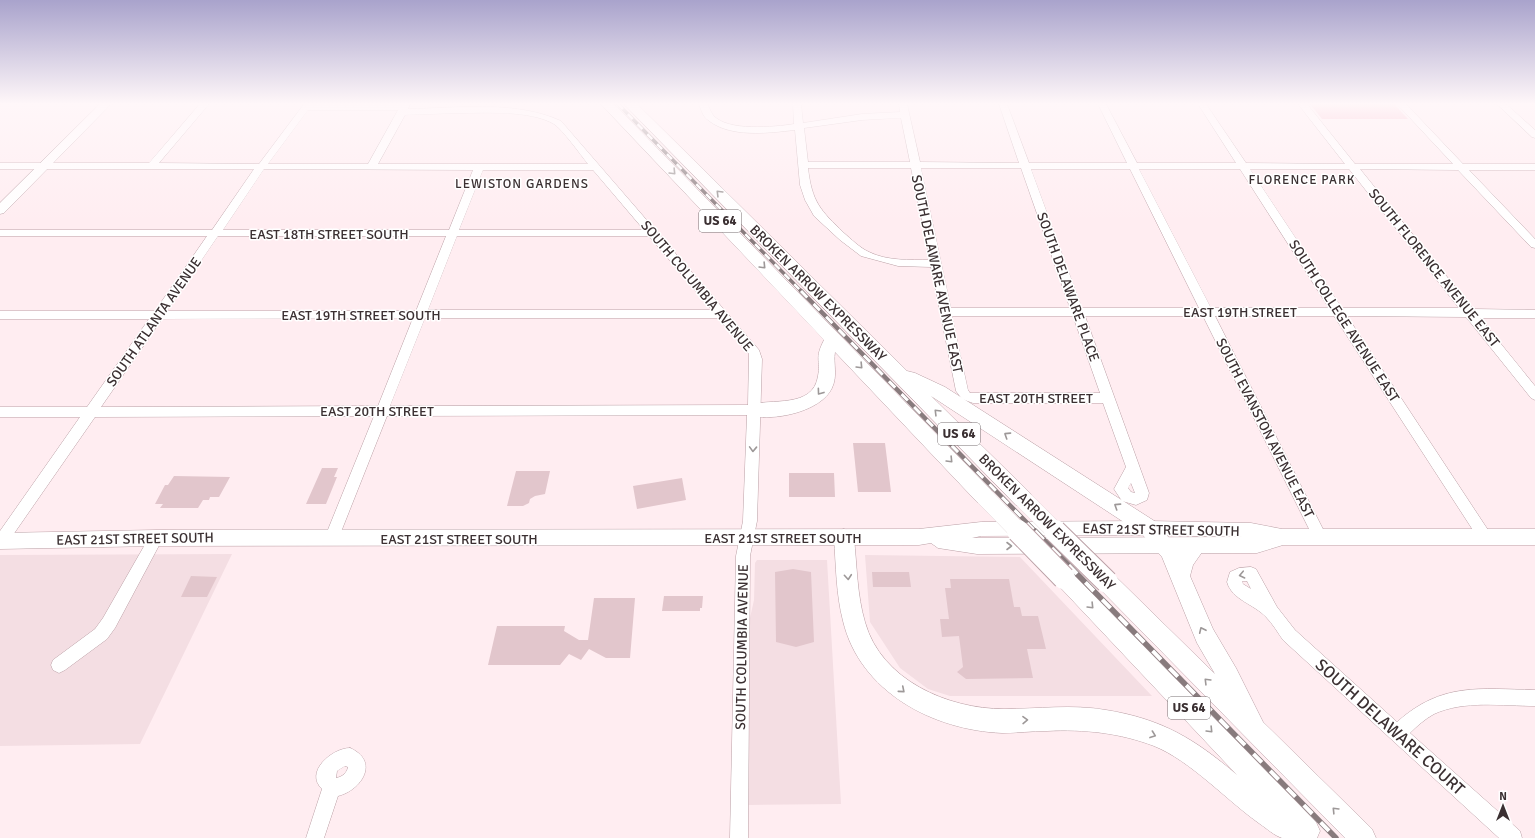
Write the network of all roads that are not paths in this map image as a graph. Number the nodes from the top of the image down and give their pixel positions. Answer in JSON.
{"nodes":[{"id":1,"x":66,"y":143,"type":"edge"},
{"id":2,"x":171,"y":143,"type":"edge"},
{"id":3,"x":280,"y":143,"type":"edge"},
{"id":4,"x":384,"y":143,"type":"edge"},
{"id":5,"x":575,"y":143,"type":"edge"},
{"id":6,"x":645,"y":143,"type":"edge"},
{"id":7,"x":669,"y":143,"type":"edge"},
{"id":8,"x":801,"y":143,"type":"edge"},
{"id":9,"x":911,"y":143,"type":"edge"},
{"id":10,"x":1016,"y":143,"type":"edge"},
{"id":11,"x":1122,"y":143,"type":"edge"},
{"id":12,"x":1227,"y":143,"type":"edge"},
{"id":13,"x":1334,"y":143,"type":"edge"},
{"id":14,"x":1439,"y":143,"type":"edge"},
{"id":15,"x":803,"y":165,"type":"junction"},
{"id":16,"x":915,"y":165,"type":"junction"},
{"id":17,"x":1024,"y":165,"type":"junction"},
{"id":18,"x":0,"y":166,"type":"edge"},
{"id":19,"x":43,"y":166,"type":"junction"},
{"id":20,"x":1133,"y":166,"type":"junction"},
{"id":21,"x":1242,"y":166,"type":"junction"},
{"id":22,"x":1352,"y":166,"type":"junction"},
{"id":23,"x":1461,"y":166,"type":"junction"},
{"id":24,"x":151,"y":167,"type":"junction"},
{"id":25,"x":262,"y":167,"type":"junction"},
{"id":26,"x":371,"y":167,"type":"junction"},
{"id":27,"x":479,"y":167,"type":"junction"},
{"id":28,"x":595,"y":167,"type":"junction"},
{"id":29,"x":1535,"y":167,"type":"edge"},
{"id":30,"x":0,"y":210,"type":"edge"},
{"id":31,"x":3,"y":233,"type":"edge"},
{"id":32,"x":652,"y":233,"type":"junction"},
{"id":33,"x":215,"y":234,"type":"junction"},
{"id":34,"x":453,"y":234,"type":"junction"},
{"id":35,"x":1535,"y":244,"type":"edge"},
{"id":36,"x":935,"y":264,"type":"junction"},
{"id":37,"x":945,"y":312,"type":"junction"},
{"id":38,"x":1077,"y":312,"type":"junction"},
{"id":39,"x":1207,"y":312,"type":"junction"},
{"id":40,"x":1338,"y":312,"type":"junction"},
{"id":41,"x":1470,"y":313,"type":"junction"},
{"id":42,"x":0,"y":314,"type":"edge"},
{"id":43,"x":722,"y":314,"type":"junction"},
{"id":44,"x":1535,"y":314,"type":"edge"},
{"id":45,"x":159,"y":315,"type":"junction"},
{"id":46,"x":420,"y":315,"type":"junction"},
{"id":47,"x":833,"y":338,"type":"junction"},
{"id":48,"x":894,"y":369,"type":"junction"},
{"id":49,"x":1535,"y":395,"type":"edge"},
{"id":50,"x":966,"y":396,"type":"joint"},
{"id":51,"x":1107,"y":398,"type":"junction"},
{"id":52,"x":755,"y":410,"type":"junction"},
{"id":53,"x":383,"y":411,"type":"junction"},
{"id":54,"x":0,"y":412,"type":"edge"},
{"id":55,"x":91,"y":412,"type":"junction"},
{"id":56,"x":1132,"y":469,"type":"dead end"},
{"id":57,"x":1148,"y":528,"type":"junction"},
{"id":58,"x":1282,"y":537,"type":"junction"},
{"id":59,"x":1320,"y":537,"type":"junction"},
{"id":60,"x":156,"y":538,"type":"junction"},
{"id":61,"x":332,"y":538,"type":"junction"},
{"id":62,"x":747,"y":538,"type":"junction"},
{"id":63,"x":844,"y":538,"type":"junction"},
{"id":64,"x":919,"y":538,"type":"junction"},
{"id":65,"x":1485,"y":538,"type":"junction"},
{"id":66,"x":1535,"y":538,"type":"edge"},
{"id":67,"x":0,"y":542,"type":"edge"},
{"id":68,"x":1165,"y":545,"type":"junction"},
{"id":69,"x":1197,"y":545,"type":"junction"},
{"id":70,"x":1180,"y":575,"type":"junction"},
{"id":71,"x":1272,"y":612,"type":"dead end"},
{"id":72,"x":59,"y":665,"type":"dead end"},
{"id":73,"x":1535,"y":698,"type":"edge"},
{"id":74,"x":1254,"y":728,"type":"junction"},
{"id":75,"x":1397,"y":733,"type":"junction"},
{"id":76,"x":333,"y":787,"type":"dead end"},
{"id":77,"x":315,"y":838,"type":"edge"},
{"id":78,"x":739,"y":838,"type":"edge"},
{"id":79,"x":1303,"y":838,"type":"edge"},
{"id":80,"x":1314,"y":838,"type":"edge"},
{"id":81,"x":1363,"y":838,"type":"edge"},
{"id":82,"x":1513,"y":838,"type":"edge"}],
"edges":[{"from":1,"to":19,"type":"main road"},
{"from":2,"to":24,"type":"street"},
{"from":3,"to":25,"type":"street","name":"SOUTH ATLANTA AVENUE"},
{"from":4,"to":26,"type":"street"},
{"from":5,"to":28,"type":"street","name":"SOUTH COLUMBIA AVENUE"},
{"from":6,"to":47,"type":"highway","name":"BROKEN ARROW EXPRESSWAY","number":"US 64","one_way":true},
{"from":48,"to":7,"type":"highway","name":"BROKEN ARROW EXPRESSWAY","number":"US 64","one_way":true},
{"from":8,"to":15,"type":"street"},
{"from":9,"to":16,"type":"street","name":"SOUTH DELAWARE AVENUE EAST"},
{"from":10,"to":17,"type":"street","name":"SOUTH DELAWARE PLACE"},
{"from":11,"to":20,"type":"street","name":"SOUTH EVANSTON AVENUE EAST"},
{"from":12,"to":21,"type":"street","name":"SOUTH COLLEGE AVENUE EAST"},
{"from":13,"to":22,"type":"street","name":"SOUTH FLORENCE AVENUE EAST"},
{"from":14,"to":23,"type":"street"},
{"from":15,"to":16,"type":"street"},
{"from":15,"to":36,"type":"street"},
{"from":16,"to":17,"type":"street"},
{"from":16,"to":36,"type":"street","name":"SOUTH DELAWARE AVENUE EAST"},
{"from":17,"to":20,"type":"street"},
{"from":17,"to":38,"type":"street","name":"SOUTH DELAWARE PLACE"},
{"from":18,"to":19,"type":"street"},
{"from":19,"to":24,"type":"street"},
{"from":19,"to":30,"type":"main road"},
{"from":20,"to":21,"type":"street"},
{"from":20,"to":39,"type":"street","name":"SOUTH EVANSTON AVENUE EAST"},
{"from":21,"to":22,"type":"street"},
{"from":21,"to":40,"type":"street","name":"SOUTH COLLEGE AVENUE EAST"},
{"from":22,"to":23,"type":"street"},
{"from":22,"to":41,"type":"street","name":"SOUTH FLORENCE AVENUE EAST"},
{"from":23,"to":29,"type":"street"},
{"from":23,"to":35,"type":"street"},
{"from":24,"to":25,"type":"street"},
{"from":25,"to":26,"type":"street"},
{"from":25,"to":33,"type":"street","name":"SOUTH ATLANTA AVENUE"},
{"from":26,"to":27,"type":"street"},
{"from":27,"to":28,"type":"street"},
{"from":27,"to":34,"type":"street"},
{"from":28,"to":32,"type":"street","name":"SOUTH COLUMBIA AVENUE"},
{"from":31,"to":33,"type":"street","name":"EAST 18TH STREET SOUTH"},
{"from":32,"to":34,"type":"street","name":"EAST 18TH STREET SOUTH"},
{"from":32,"to":43,"type":"street","name":"SOUTH COLUMBIA AVENUE"},
{"from":33,"to":34,"type":"street","name":"EAST 18TH STREET SOUTH"},
{"from":33,"to":45,"type":"street","name":"SOUTH ATLANTA AVENUE"},
{"from":34,"to":46,"type":"street"},
{"from":36,"to":37,"type":"street","name":"SOUTH DELAWARE AVENUE EAST"},
{"from":37,"to":38,"type":"street","name":"EAST 19TH STREET"},
{"from":37,"to":50,"type":"street","name":"SOUTH DELAWARE AVENUE EAST"},
{"from":38,"to":39,"type":"street","name":"EAST 19TH STREET"},
{"from":38,"to":51,"type":"street","name":"SOUTH DELAWARE PLACE"},
{"from":39,"to":40,"type":"street","name":"EAST 19TH STREET"},
{"from":39,"to":59,"type":"street","name":"SOUTH EVANSTON AVENUE EAST"},
{"from":40,"to":41,"type":"street","name":"EAST 19TH STREET"},
{"from":40,"to":65,"type":"street","name":"SOUTH COLLEGE AVENUE EAST"},
{"from":41,"to":44,"type":"street","name":"EAST 19TH STREET"},
{"from":41,"to":49,"type":"street","name":"SOUTH FLORENCE AVENUE EAST"},
{"from":42,"to":45,"type":"street","name":"EAST 19TH STREET SOUTH"},
{"from":43,"to":46,"type":"street","name":"EAST 19TH STREET SOUTH"},
{"from":43,"to":52,"type":"street","name":"SOUTH COLUMBIA AVENUE"},
{"from":45,"to":46,"type":"street","name":"EAST 19TH STREET SOUTH"},
{"from":45,"to":55,"type":"street","name":"SOUTH ATLANTA AVENUE"},
{"from":46,"to":53,"type":"street"},
{"from":47,"to":52,"type":"highway","one_way":true},
{"from":47,"to":80,"type":"highway","name":"BROKEN ARROW EXPRESSWAY","number":"US 64","one_way":true,"bridge":true},
{"from":57,"to":48,"type":"highway","one_way":true},
{"from":74,"to":48,"type":"highway","name":"BROKEN ARROW EXPRESSWAY","number":"US 64","one_way":true,"bridge":true},
{"from":50,"to":51,"type":"street","name":"EAST 20TH STREET"},
{"from":51,"to":56,"type":"street","name":"SOUTH DELAWARE PLACE"},
{"from":52,"to":53,"type":"street","name":"EAST 20TH STREET"},
{"from":52,"to":62,"type":"street","name":"SOUTH COLUMBIA AVENUE","one_way":true},
{"from":53,"to":55,"type":"street","name":"EAST 20TH STREET"},
{"from":53,"to":61,"type":"street"},
{"from":54,"to":55,"type":"street","name":"EAST 20TH STREET"},
{"from":55,"to":67,"type":"street","name":"SOUTH ATLANTA AVENUE"},
{"from":57,"to":58,"type":"main road","name":"EAST 21ST STREET SOUTH"},
{"from":57,"to":64,"type":"main road","name":"EAST 21ST STREET SOUTH"},
{"from":57,"to":68,"type":"highway"},
{"from":58,"to":59,"type":"main road","name":"EAST 21ST STREET SOUTH"},
{"from":69,"to":58,"type":"main road","name":"EAST 21ST STREET SOUTH","one_way":true},
{"from":59,"to":65,"type":"main road","name":"EAST 21ST STREET SOUTH"},
{"from":60,"to":61,"type":"main road","name":"EAST 21ST STREET SOUTH"},
{"from":60,"to":67,"type":"main road","name":"EAST 21ST STREET SOUTH"},
{"from":60,"to":72,"type":"street"},
{"from":61,"to":62,"type":"main road","name":"EAST 21ST STREET SOUTH"},
{"from":62,"to":63,"type":"main road","name":"EAST 21ST STREET SOUTH"},
{"from":62,"to":78,"type":"street","name":"SOUTH COLUMBIA AVENUE"},
{"from":63,"to":64,"type":"main road","name":"EAST 21ST STREET SOUTH"},
{"from":63,"to":79,"type":"highway","one_way":true},
{"from":64,"to":68,"type":"main road","name":"EAST 21ST STREET SOUTH","one_way":true},
{"from":65,"to":66,"type":"main road","name":"EAST 21ST STREET SOUTH"},
{"from":68,"to":69,"type":"main road","name":"EAST 21ST STREET SOUTH"},
{"from":68,"to":70,"type":"highway"},
{"from":69,"to":70,"type":"highway"},
{"from":74,"to":70,"type":"highway","one_way":true},
{"from":71,"to":75,"type":"street","name":"SOUTH DELAWARE COURT"},
{"from":73,"to":75,"type":"street"},
{"from":81,"to":74,"type":"highway","name":"BROKEN ARROW EXPRESSWAY","number":"US 64","one_way":true},
{"from":75,"to":82,"type":"street","name":"SOUTH DELAWARE COURT"},
{"from":76,"to":77,"type":"street"}]}
